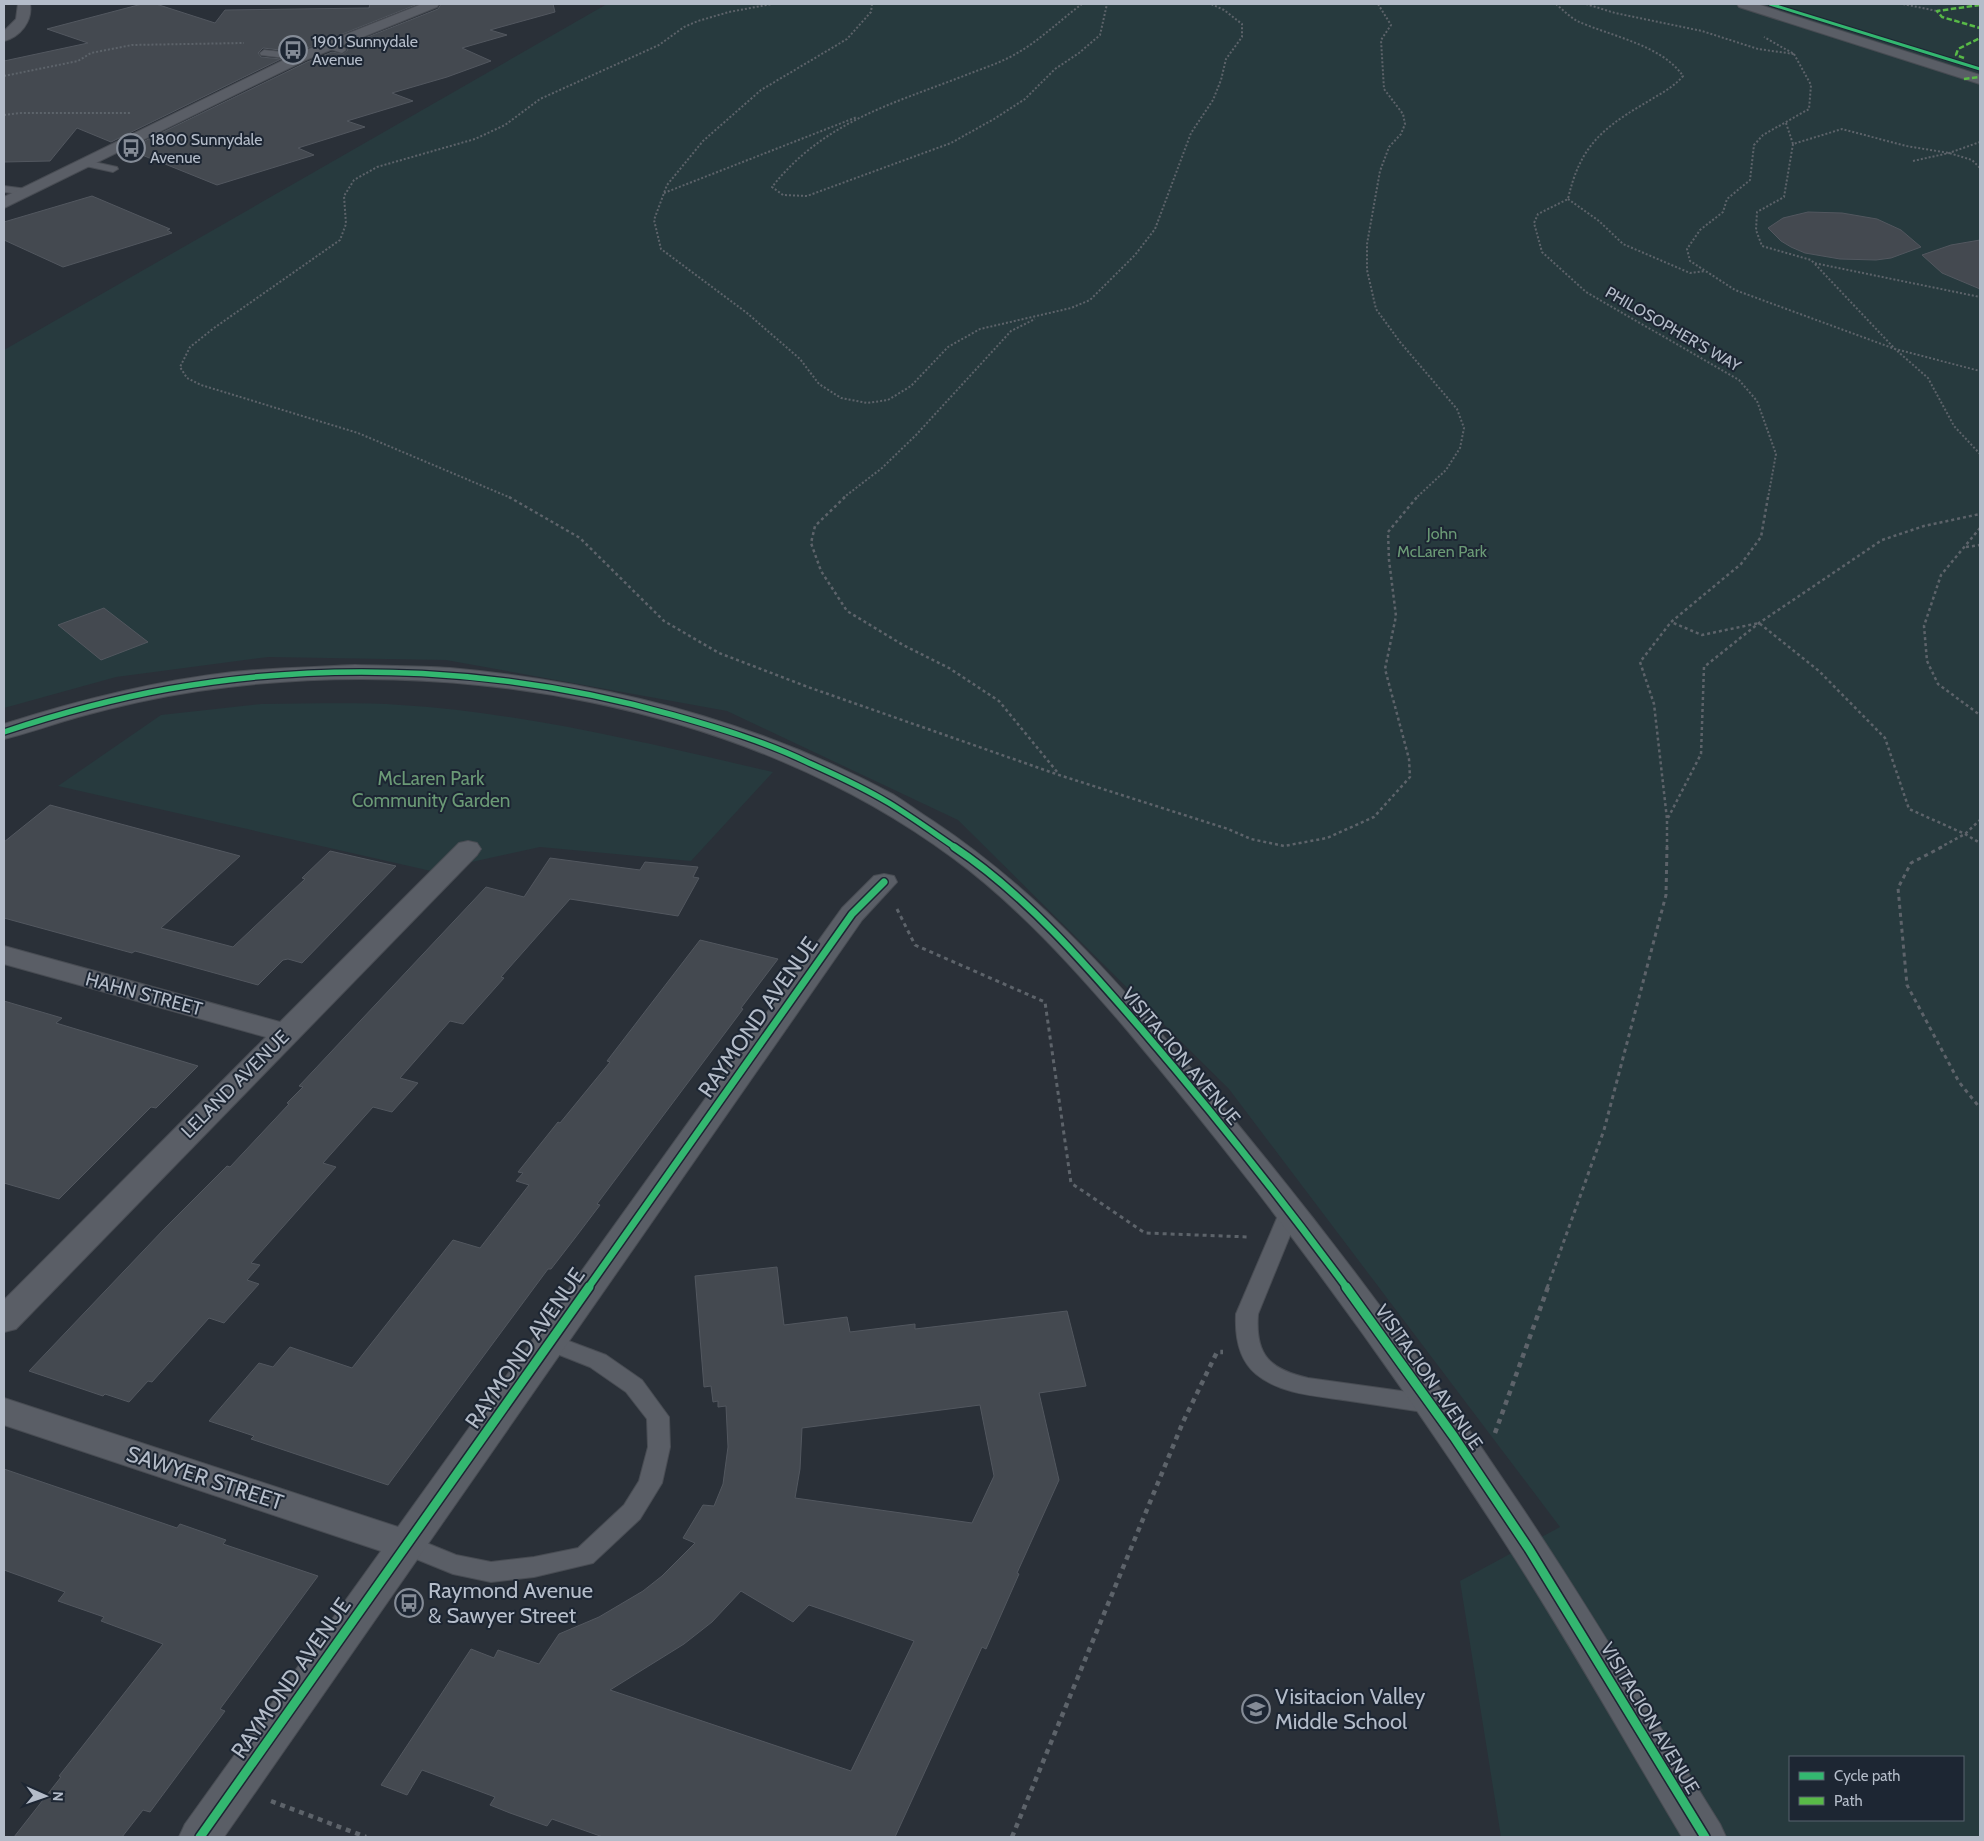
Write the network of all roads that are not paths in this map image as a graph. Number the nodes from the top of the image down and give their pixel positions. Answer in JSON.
{"nodes":[{"id":1,"x":26,"y":4,"type":"edge"},
{"id":2,"x":432,"y":4,"type":"edge"},
{"id":3,"x":1744,"y":4,"type":"edge"},
{"id":4,"x":4,"y":37,"type":"edge"},
{"id":5,"x":327,"y":45,"type":"junction"},
{"id":6,"x":342,"y":50,"type":"dead end"},
{"id":7,"x":264,"y":53,"type":"dead end"},
{"id":8,"x":301,"y":57,"type":"junction"},
{"id":9,"x":1980,"y":80,"type":"edge"},
{"id":10,"x":86,"y":163,"type":"junction"},
{"id":11,"x":113,"y":169,"type":"dead end"},
{"id":12,"x":4,"y":189,"type":"edge"},
{"id":13,"x":27,"y":192,"type":"junction"},
{"id":14,"x":4,"y":203,"type":"edge"},
{"id":15,"x":4,"y":732,"type":"edge"},
{"id":16,"x":468,"y":849,"type":"dead end"},
{"id":17,"x":884,"y":882,"type":"road end"},
{"id":18,"x":4,"y":955,"type":"edge"},
{"id":19,"x":285,"y":1033,"type":"junction"},
{"id":20,"x":1285,"y":1225,"type":"junction"},
{"id":21,"x":4,"y":1320,"type":"edge"},
{"id":22,"x":550,"y":1342,"type":"junction"},
{"id":23,"x":1430,"y":1404,"type":"junction"},
{"id":24,"x":4,"y":1411,"type":"edge"},
{"id":25,"x":407,"y":1545,"type":"junction"},
{"id":26,"x":200,"y":1837,"type":"edge"},
{"id":27,"x":1705,"y":1837,"type":"edge"}],
"edges":[{"from":1,"to":4,"type":"street"},
{"from":2,"to":5,"type":"street"},
{"from":3,"to":9,"type":"street"},
{"from":5,"to":6,"type":"lane"},
{"from":5,"to":8,"type":"street"},
{"from":7,"to":8,"type":"lane"},
{"from":8,"to":10,"type":"street"},
{"from":10,"to":11,"type":"lane"},
{"from":10,"to":13,"type":"street"},
{"from":12,"to":13,"type":"lane"},
{"from":13,"to":14,"type":"street"},
{"from":15,"to":20,"type":"street","name":"VISITACION AVENUE"},
{"from":16,"to":19,"type":"street","name":"LELAND AVENUE"},
{"from":17,"to":22,"type":"street","name":"RAYMOND AVENUE"},
{"from":18,"to":19,"type":"street","name":"HAHN STREET"},
{"from":19,"to":21,"type":"street","name":"LELAND AVENUE"},
{"from":20,"to":23,"type":"street","name":"VISITACION AVENUE"},
{"from":20,"to":23,"type":"lane"},
{"from":22,"to":25,"type":"street","name":"RAYMOND AVENUE"},
{"from":22,"to":25,"type":"lane"},
{"from":23,"to":27,"type":"street","name":"VISITACION AVENUE"},
{"from":24,"to":25,"type":"street","name":"SAWYER STREET"},
{"from":25,"to":26,"type":"street","name":"RAYMOND AVENUE"}]}
